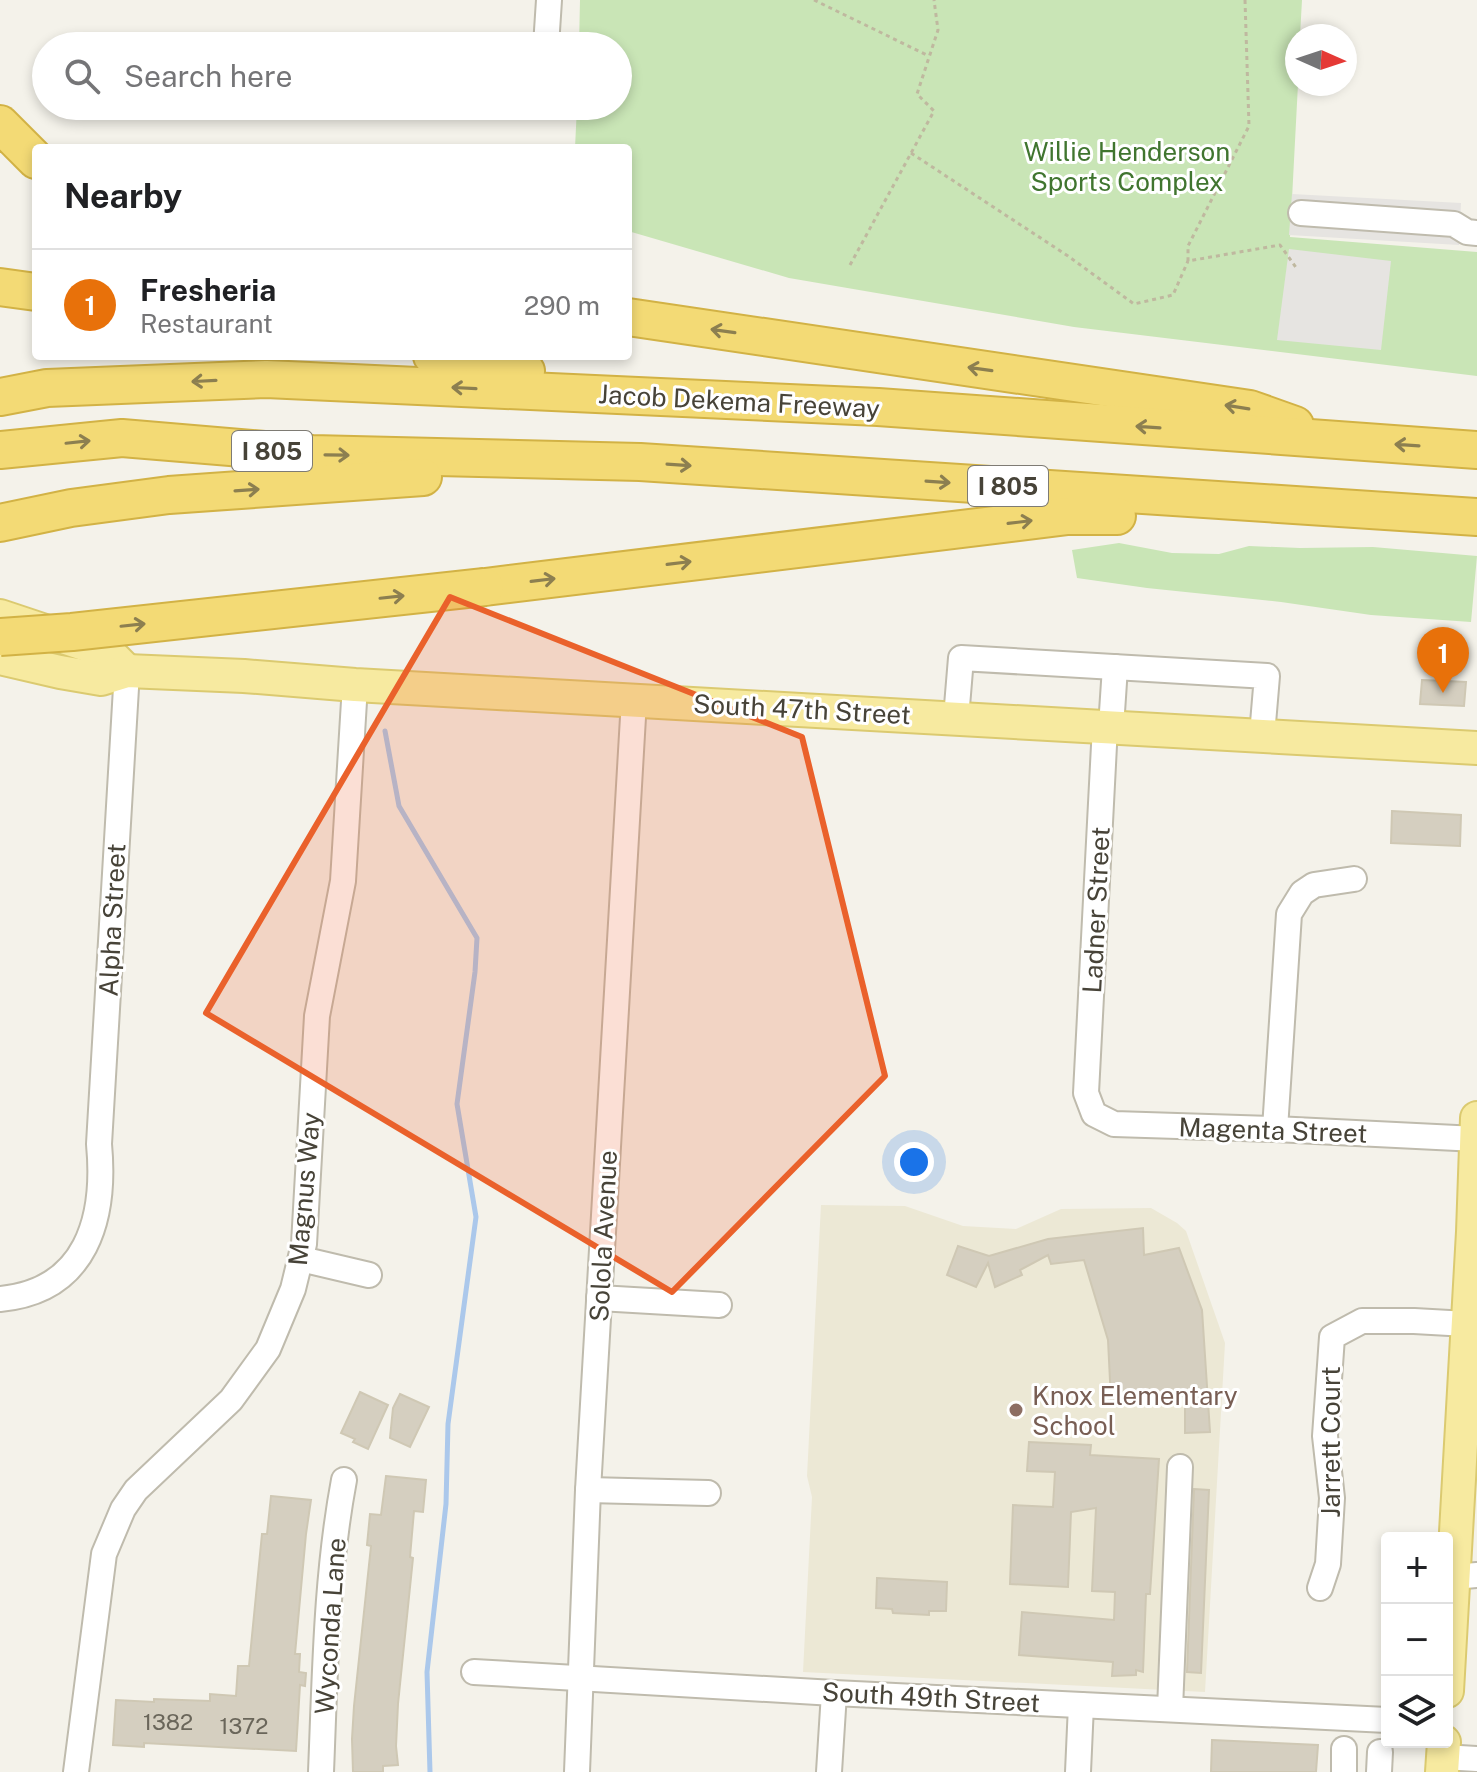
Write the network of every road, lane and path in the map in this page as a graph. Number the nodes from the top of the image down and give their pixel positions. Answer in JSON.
{"nodes":[{"id":1,"x":549,"y":0,"type":"edge"},
{"id":2,"x":814,"y":0,"type":"edge"},
{"id":3,"x":934,"y":0,"type":"edge"},
{"id":4,"x":1245,"y":0,"type":"edge"},
{"id":5,"x":547,"y":32,"type":"edge"},
{"id":6,"x":929,"y":56,"type":"junction"},
{"id":7,"x":0,"y":124,"type":"edge"},
{"id":8,"x":911,"y":153,"type":"junction"},
{"id":9,"x":32,"y":156,"type":"edge"},
{"id":10,"x":1301,"y":213,"type":"dead end"},
{"id":11,"x":1477,"y":233,"type":"edge"},
{"id":12,"x":1188,"y":261,"type":"junction"},
{"id":13,"x":850,"y":265,"type":"dead end"},
{"id":14,"x":1297,"y":269,"type":"dead end"},
{"id":15,"x":0,"y":287,"type":"edge"},
{"id":16,"x":32,"y":291,"type":"edge"},
{"id":17,"x":632,"y":318,"type":"edge"},
{"id":18,"x":457,"y":360,"type":"edge"},
{"id":19,"x":0,"y":397,"type":"edge"},
{"id":20,"x":878,"y":407,"type":"junction"},
{"id":21,"x":1337,"y":440,"type":"junction"},
{"id":22,"x":0,"y":450,"type":"edge"},
{"id":23,"x":1477,"y":450,"type":"edge"},
{"id":24,"x":640,"y":462,"type":"junction"},
{"id":25,"x":1474,"y":517,"type":"edge"},
{"id":26,"x":0,"y":523,"type":"edge"},
{"id":27,"x":0,"y":616,"type":"edge"},
{"id":28,"x":0,"y":637,"type":"edge"},
{"id":29,"x":0,"y":658,"type":"edge"},
{"id":30,"x":1115,"y":667,"type":"junction"},
{"id":31,"x":127,"y":671,"type":"junction"},
{"id":32,"x":355,"y":685,"type":"junction"},
{"id":33,"x":634,"y":700,"type":"junction"},
{"id":34,"x":956,"y":718,"type":"junction"},
{"id":35,"x":1108,"y":727,"type":"junction"},
{"id":36,"x":1262,"y":735,"type":"junction"},
{"id":37,"x":1477,"y":748,"type":"edge"},
{"id":38,"x":1354,"y":879,"type":"dead end"},
{"id":39,"x":1086,"y":1093,"type":"joint"},
{"id":40,"x":1477,"y":1118,"type":"edge"},
{"id":41,"x":1275,"y":1129,"type":"junction"},
{"id":42,"x":1477,"y":1138,"type":"edge"},
{"id":43,"x":1475,"y":1232,"type":"edge"},
{"id":44,"x":301,"y":1259,"type":"junction"},
{"id":45,"x":369,"y":1275,"type":"dead end"},
{"id":46,"x":599,"y":1298,"type":"junction"},
{"id":47,"x":0,"y":1299,"type":"edge"},
{"id":48,"x":719,"y":1305,"type":"dead end"},
{"id":49,"x":1467,"y":1324,"type":"junction"},
{"id":50,"x":1180,"y":1467,"type":"dead end"},
{"id":51,"x":344,"y":1480,"type":"dead end"},
{"id":52,"x":588,"y":1490,"type":"junction"},
{"id":53,"x":708,"y":1493,"type":"dead end"},
{"id":54,"x":1468,"y":1512,"type":"edge"},
{"id":55,"x":1466,"y":1576,"type":"edge"},
{"id":56,"x":1320,"y":1588,"type":"dead end"},
{"id":57,"x":474,"y":1672,"type":"dead end"},
{"id":58,"x":1449,"y":1676,"type":"edge"},
{"id":59,"x":581,"y":1678,"type":"junction"},
{"id":60,"x":834,"y":1693,"type":"junction"},
{"id":61,"x":1081,"y":1705,"type":"junction"},
{"id":62,"x":1170,"y":1709,"type":"junction"},
{"id":63,"x":1381,"y":1720,"type":"edge"},
{"id":64,"x":1443,"y":1757,"type":"edge"},
{"id":65,"x":1477,"y":1759,"type":"edge"},
{"id":66,"x":76,"y":1772,"type":"edge"},
{"id":67,"x":321,"y":1772,"type":"edge"},
{"id":68,"x":577,"y":1772,"type":"edge"},
{"id":69,"x":829,"y":1772,"type":"edge"},
{"id":70,"x":1078,"y":1772,"type":"edge"}],
"edges":[{"from":1,"to":5,"type":"street"},
{"from":2,"to":6,"type":"path"},
{"from":3,"to":6,"type":"path"},
{"from":4,"to":12,"type":"path"},
{"from":6,"to":8,"type":"path"},
{"from":7,"to":9,"type":"highway"},
{"from":8,"to":12,"type":"path"},
{"from":8,"to":13,"type":"path"},
{"from":10,"to":11,"type":"street"},
{"from":12,"to":14,"type":"path"},
{"from":15,"to":16,"type":"highway"},
{"from":21,"to":17,"type":"highway","one_way":true},
{"from":18,"to":20,"type":"highway"},
{"from":20,"to":19,"type":"highway","name":"Jacob Dekema Freeway","one_way":true},
{"from":21,"to":20,"type":"highway","name":"Jacob Dekema Freeway","one_way":true},
{"from":23,"to":21,"type":"highway","name":"Jacob Dekema Freeway","one_way":true},
{"from":22,"to":24,"type":"highway","number":"I 805","one_way":true},
{"from":24,"to":25,"type":"highway","number":"I 805","one_way":true},
{"from":26,"to":24,"type":"highway","one_way":true},
{"from":28,"to":25,"type":"highway","one_way":true,"bridge":true},
{"from":27,"to":31,"type":"main road"},
{"from":29,"to":31,"type":"main road","name":"South 47th Street"},
{"from":30,"to":34,"type":"street"},
{"from":30,"to":35,"type":"street","name":"Ladner Street"},
{"from":30,"to":36,"type":"street"},
{"from":31,"to":32,"type":"main road","name":"South 47th Street"},
{"from":31,"to":47,"type":"street","name":"Alpha Street"},
{"from":32,"to":33,"type":"main road","name":"South 47th Street"},
{"from":32,"to":44,"type":"street","name":"Magnus Way"},
{"from":33,"to":34,"type":"main road","name":"South 47th Street"},
{"from":33,"to":46,"type":"street","name":"Solola Avenue"},
{"from":34,"to":35,"type":"main road","name":"South 47th Street"},
{"from":35,"to":36,"type":"main road","name":"South 47th Street"},
{"from":35,"to":39,"type":"street","name":"Ladner Street"},
{"from":36,"to":37,"type":"main road","name":"South 47th Street"},
{"from":38,"to":41,"type":"street"},
{"from":39,"to":41,"type":"street","name":"Magenta Street"},
{"from":40,"to":42,"type":"main road"},
{"from":41,"to":42,"type":"street","name":"Magenta Street"},
{"from":42,"to":43,"type":"main road"},
{"from":43,"to":49,"type":"main road"},
{"from":44,"to":45,"type":"street"},
{"from":44,"to":66,"type":"street","name":"Magnus Way"},
{"from":46,"to":48,"type":"street"},
{"from":46,"to":52,"type":"street","name":"Solola Avenue"},
{"from":49,"to":54,"type":"main road"},
{"from":49,"to":56,"type":"street","name":"Jarrett Court"},
{"from":50,"to":62,"type":"street"},
{"from":51,"to":67,"type":"street","name":"Wyconda Lane"},
{"from":52,"to":53,"type":"street"},
{"from":52,"to":59,"type":"street","name":"Solola Avenue"},
{"from":54,"to":55,"type":"main road"},
{"from":55,"to":58,"type":"main road"},
{"from":57,"to":59,"type":"street","name":"South 49th Street"},
{"from":59,"to":60,"type":"street","name":"South 49th Street"},
{"from":59,"to":68,"type":"street","name":"Solola Avenue"},
{"from":60,"to":61,"type":"street","name":"South 49th Street"},
{"from":60,"to":69,"type":"street"},
{"from":61,"to":62,"type":"street","name":"South 49th Street"},
{"from":61,"to":70,"type":"street"},
{"from":62,"to":63,"type":"street","name":"South 49th Street"},
{"from":64,"to":65,"type":"street"}]}
